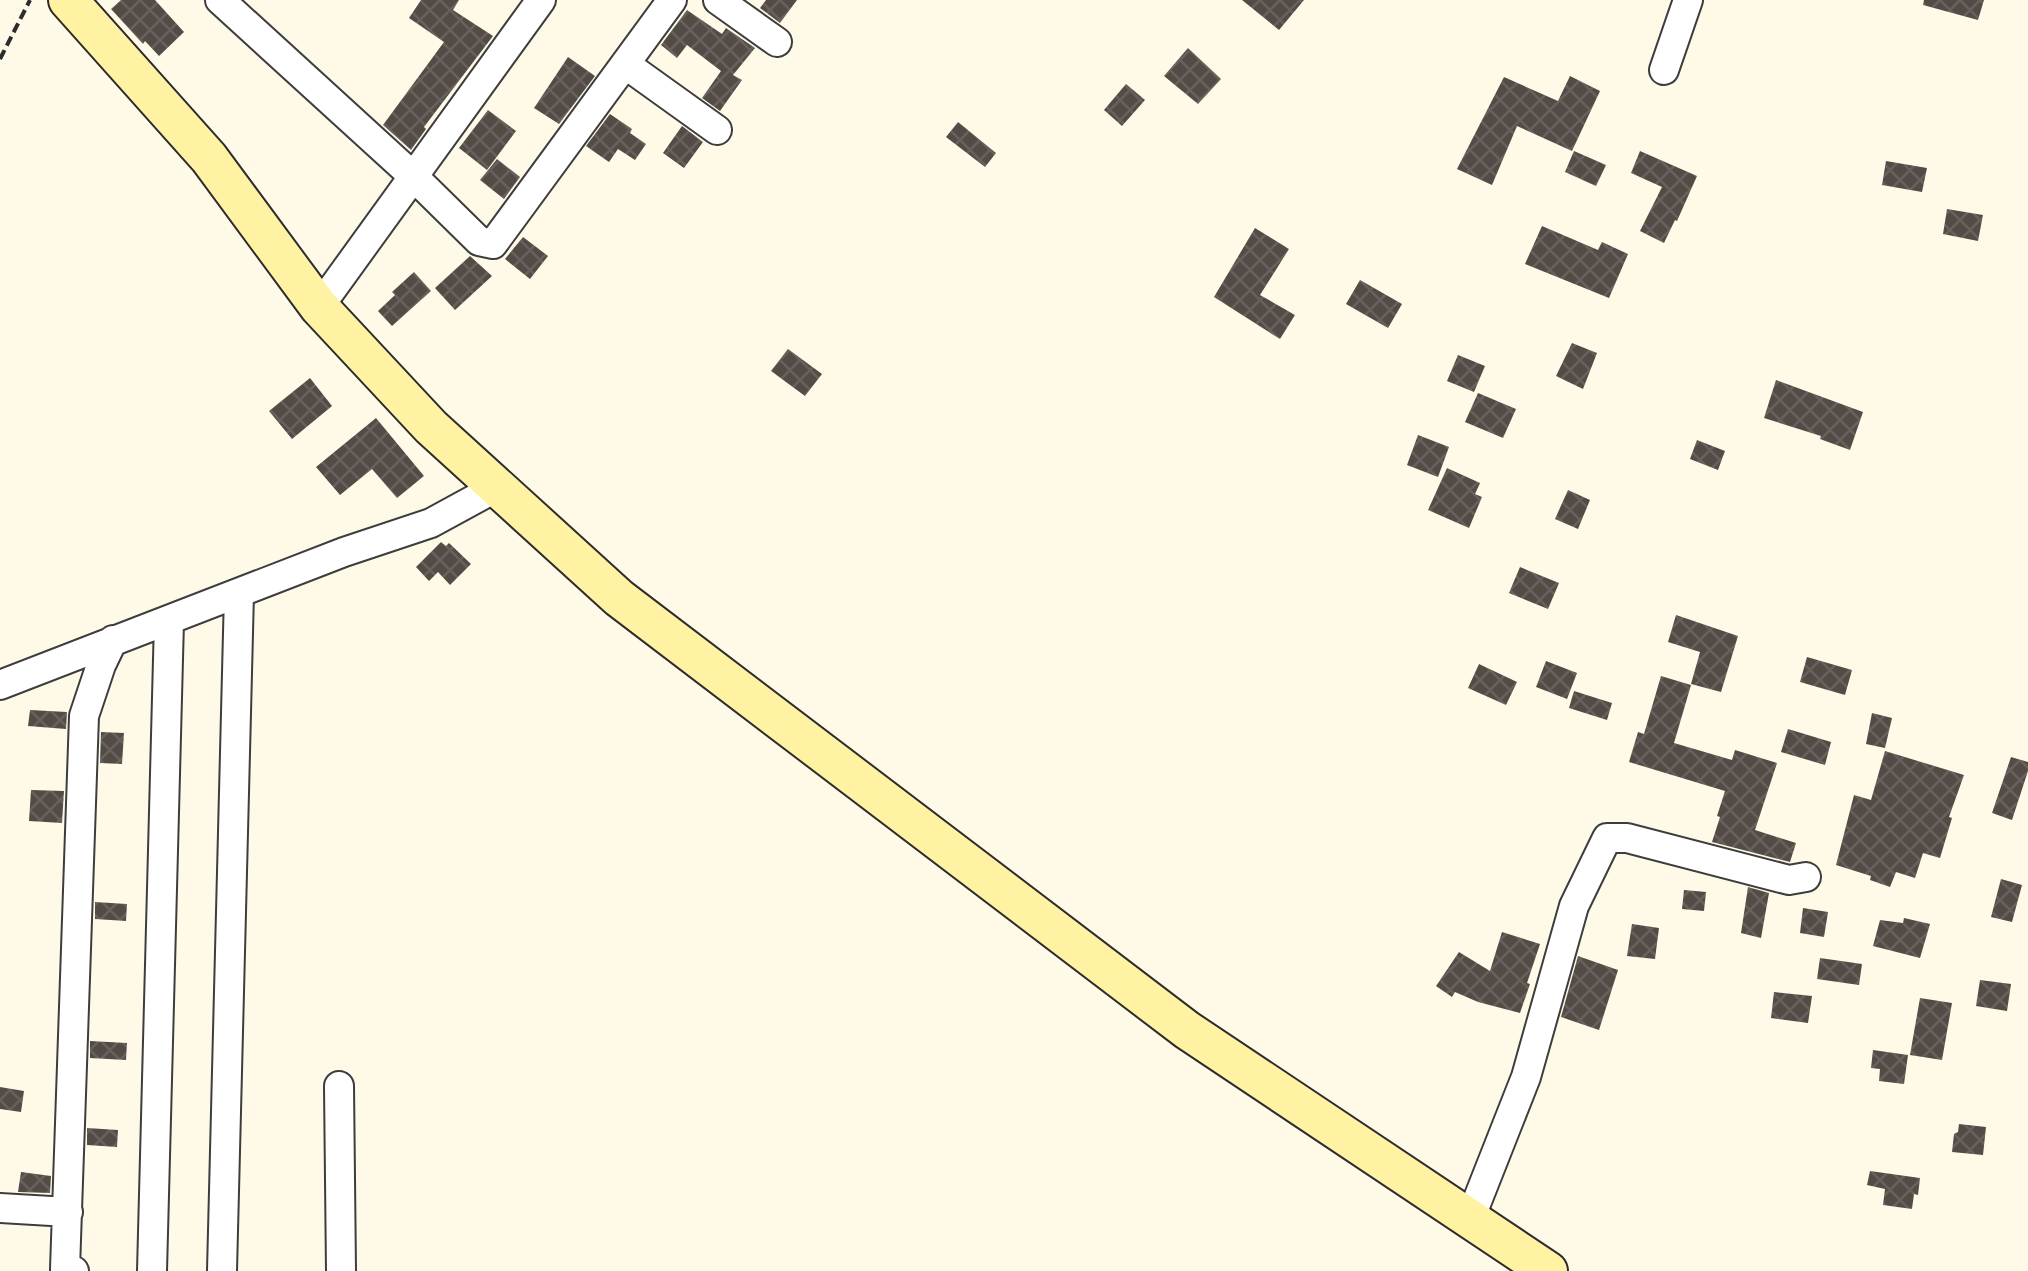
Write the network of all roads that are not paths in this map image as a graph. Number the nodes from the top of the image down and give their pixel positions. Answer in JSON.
{"nodes":[{"id":1,"x":68,"y":0,"type":"edge"},
{"id":2,"x":220,"y":0,"type":"edge"},
{"id":3,"x":541,"y":0,"type":"edge"},
{"id":4,"x":672,"y":0,"type":"edge"},
{"id":5,"x":718,"y":0,"type":"edge"},
{"id":6,"x":1688,"y":0,"type":"edge"},
{"id":7,"x":777,"y":42,"type":"dead end"},
{"id":8,"x":625,"y":64,"type":"junction"},
{"id":9,"x":1664,"y":70,"type":"dead end"},
{"id":10,"x":718,"y":130,"type":"dead end"},
{"id":11,"x":414,"y":177,"type":"junction"},
{"id":12,"x":319,"y":307,"type":"junction"},
{"id":13,"x":497,"y":487,"type":"junction"},
{"id":14,"x":239,"y":593,"type":"junction"},
{"id":15,"x":169,"y":621,"type":"junction"},
{"id":16,"x":113,"y":640,"type":"junction"},
{"id":17,"x":0,"y":684,"type":"edge"},
{"id":18,"x":1806,"y":877,"type":"dead end"},
{"id":19,"x":339,"y":1086,"type":"dead end"},
{"id":20,"x":0,"y":1208,"type":"edge"},
{"id":21,"x":68,"y":1212,"type":"junction"},
{"id":22,"x":1470,"y":1219,"type":"junction"},
{"id":23,"x":1524,"y":1264,"type":"edge"},
{"id":24,"x":74,"y":1271,"type":"edge"},
{"id":25,"x":152,"y":1271,"type":"edge"},
{"id":26,"x":222,"y":1271,"type":"edge"},
{"id":27,"x":341,"y":1271,"type":"edge"}],
"edges":[{"from":1,"to":12,"type":"street"},
{"from":2,"to":11,"type":"street"},
{"from":3,"to":11,"type":"street"},
{"from":4,"to":8,"type":"street"},
{"from":5,"to":7,"type":"street"},
{"from":6,"to":9,"type":"street"},
{"from":8,"to":10,"type":"street"},
{"from":8,"to":11,"type":"street"},
{"from":11,"to":12,"type":"street"},
{"from":12,"to":13,"type":"street"},
{"from":13,"to":14,"type":"street"},
{"from":13,"to":22,"type":"street"},
{"from":14,"to":15,"type":"street"},
{"from":14,"to":26,"type":"street"},
{"from":15,"to":16,"type":"street"},
{"from":15,"to":25,"type":"street"},
{"from":16,"to":17,"type":"street"},
{"from":16,"to":21,"type":"street"},
{"from":18,"to":22,"type":"street"},
{"from":19,"to":27,"type":"street"},
{"from":20,"to":21,"type":"street"},
{"from":21,"to":24,"type":"street"},
{"from":22,"to":23,"type":"street"}]}
